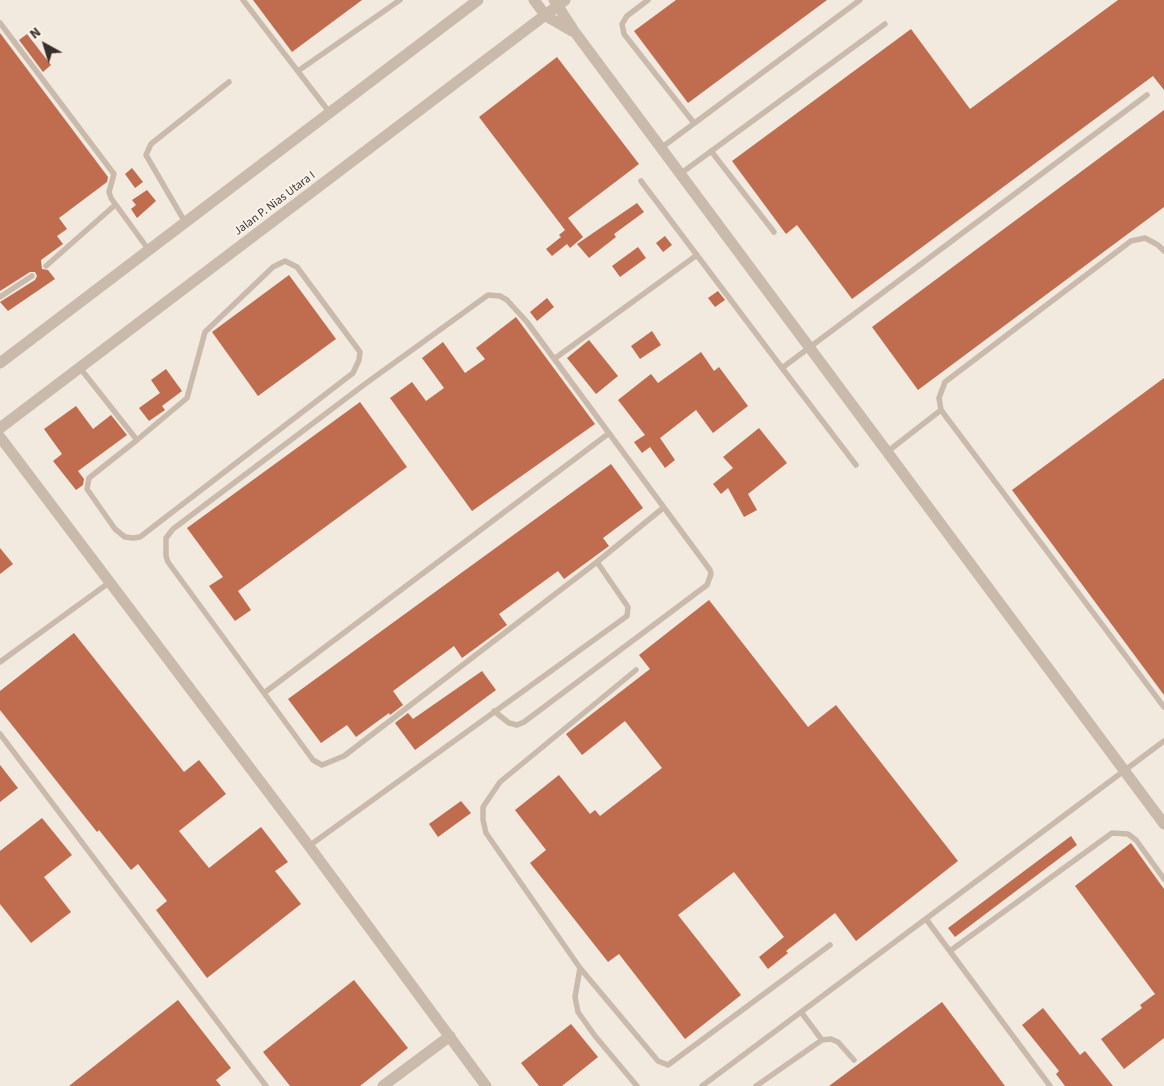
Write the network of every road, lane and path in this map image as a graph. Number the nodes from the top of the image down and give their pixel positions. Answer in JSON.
{"nodes":[{"id":1,"x":243,"y":0,"type":"edge"},
{"id":2,"x":400,"y":0,"type":"edge"},
{"id":3,"x":478,"y":0,"type":"edge"},
{"id":4,"x":534,"y":0,"type":"edge"},
{"id":5,"x":648,"y":0,"type":"edge"},
{"id":6,"x":860,"y":0,"type":"edge"},
{"id":7,"x":559,"y":2,"type":"edge"},
{"id":8,"x":546,"y":16,"type":"junction"},
{"id":9,"x":0,"y":23,"type":"edge"},
{"id":10,"x":885,"y":24,"type":"dead end"},
{"id":11,"x":574,"y":31,"type":"junction"},
{"id":12,"x":298,"y":71,"type":"junction"},
{"id":13,"x":229,"y":82,"type":"dead end"},
{"id":14,"x":1147,"y":95,"type":"dead end"},
{"id":15,"x":330,"y":113,"type":"junction"},
{"id":16,"x":694,"y":123,"type":"junction"},
{"id":17,"x":661,"y":148,"type":"junction"},
{"id":18,"x":711,"y":151,"type":"junction"},
{"id":19,"x":680,"y":174,"type":"junction"},
{"id":20,"x":641,"y":181,"type":"dead end"},
{"id":21,"x":115,"y":205,"type":"junction"},
{"id":22,"x":185,"y":222,"type":"junction"},
{"id":23,"x":774,"y":232,"type":"dead end"},
{"id":24,"x":148,"y":249,"type":"junction"},
{"id":25,"x":1164,"y":251,"type":"edge"},
{"id":26,"x":697,"y":255,"type":"junction"},
{"id":27,"x":46,"y":266,"type":"dead end"},
{"id":28,"x":32,"y":276,"type":"dead end"},
{"id":29,"x":0,"y":297,"type":"edge"},
{"id":30,"x":810,"y":348,"type":"junction"},
{"id":31,"x":554,"y":359,"type":"junction"},
{"id":32,"x":0,"y":363,"type":"edge"},
{"id":33,"x":80,"y":368,"type":"junction"},
{"id":34,"x":782,"y":368,"type":"junction"},
{"id":35,"x":941,"y":410,"type":"junction"},
{"id":36,"x":0,"y":428,"type":"edge"},
{"id":37,"x":608,"y":434,"type":"junction"},
{"id":38,"x":0,"y":437,"type":"edge"},
{"id":39,"x":137,"y":440,"type":"junction"},
{"id":40,"x":887,"y":452,"type":"junction"},
{"id":41,"x":856,"y":465,"type":"dead end"},
{"id":42,"x":663,"y":508,"type":"junction"},
{"id":43,"x":597,"y":562,"type":"junction"},
{"id":44,"x":110,"y":582,"type":"junction"},
{"id":45,"x":0,"y":662,"type":"edge"},
{"id":46,"x":636,"y":670,"type":"dead end"},
{"id":47,"x":264,"y":693,"type":"junction"},
{"id":48,"x":1164,"y":707,"type":"edge"},
{"id":49,"x":494,"y":711,"type":"junction"},
{"id":50,"x":0,"y":734,"type":"edge"},
{"id":51,"x":1164,"y":741,"type":"edge"},
{"id":52,"x":1124,"y":770,"type":"junction"},
{"id":53,"x":1164,"y":824,"type":"edge"},
{"id":54,"x":309,"y":846,"type":"junction"},
{"id":55,"x":1164,"y":879,"type":"edge"},
{"id":56,"x":926,"y":919,"type":"junction"},
{"id":57,"x":830,"y":945,"type":"dead end"},
{"id":58,"x":950,"y":951,"type":"junction"},
{"id":59,"x":580,"y":968,"type":"junction"},
{"id":60,"x":801,"y":1012,"type":"junction"},
{"id":61,"x":450,"y":1036,"type":"junction"},
{"id":62,"x":822,"y":1040,"type":"junction"},
{"id":63,"x":854,"y":1060,"type":"dead end"},
{"id":64,"x":266,"y":1086,"type":"edge"},
{"id":65,"x":383,"y":1086,"type":"edge"},
{"id":66,"x":486,"y":1086,"type":"edge"},
{"id":67,"x":637,"y":1086,"type":"edge"},
{"id":68,"x":702,"y":1086,"type":"edge"},
{"id":69,"x":756,"y":1086,"type":"edge"},
{"id":70,"x":1050,"y":1086,"type":"edge"}],
"edges":[{"from":1,"to":12,"type":"lane"},
{"from":2,"to":12,"type":"lane"},
{"from":3,"to":15,"type":"street"},
{"from":4,"to":8,"type":"street"},
{"from":5,"to":16,"type":"lane"},
{"from":6,"to":16,"type":"lane"},
{"from":7,"to":8,"type":"street","name":"Jalan P. Nias Utara I"},
{"from":7,"to":11,"type":"street"},
{"from":8,"to":11,"type":"street"},
{"from":8,"to":33,"type":"street","name":"Jalan P. Nias Utara I"},
{"from":9,"to":21,"type":"lane"},
{"from":10,"to":18,"type":"lane"},
{"from":11,"to":17,"type":"street"},
{"from":12,"to":15,"type":"lane"},
{"from":13,"to":22,"type":"lane"},
{"from":14,"to":30,"type":"lane"},
{"from":15,"to":22,"type":"street"},
{"from":16,"to":17,"type":"lane"},
{"from":17,"to":19,"type":"street"},
{"from":18,"to":19,"type":"lane"},
{"from":18,"to":23,"type":"lane"},
{"from":19,"to":30,"type":"street"},
{"from":20,"to":26,"type":"lane"},
{"from":21,"to":24,"type":"lane"},
{"from":21,"to":27,"type":"lane"},
{"from":22,"to":24,"type":"street"},
{"from":24,"to":32,"type":"street"},
{"from":25,"to":35,"type":"lane"},
{"from":26,"to":31,"type":"lane"},
{"from":26,"to":34,"type":"lane"},
{"from":28,"to":29,"type":"lane"},
{"from":30,"to":34,"type":"lane"},
{"from":30,"to":40,"type":"street"},
{"from":31,"to":37,"type":"lane"},
{"from":31,"to":47,"type":"lane"},
{"from":33,"to":36,"type":"street","name":"Jalan P. Nias Utara I"},
{"from":33,"to":39,"type":"lane"},
{"from":34,"to":41,"type":"lane"},
{"from":35,"to":40,"type":"lane"},
{"from":35,"to":48,"type":"lane"},
{"from":37,"to":42,"type":"lane"},
{"from":37,"to":47,"type":"lane"},
{"from":38,"to":44,"type":"street"},
{"from":39,"to":39,"type":"lane"},
{"from":40,"to":52,"type":"street"},
{"from":42,"to":43,"type":"lane"},
{"from":42,"to":49,"type":"lane"},
{"from":43,"to":47,"type":"lane"},
{"from":43,"to":49,"type":"lane"},
{"from":44,"to":45,"type":"lane"},
{"from":44,"to":54,"type":"street"},
{"from":46,"to":59,"type":"lane"},
{"from":49,"to":54,"type":"lane"},
{"from":50,"to":64,"type":"lane"},
{"from":51,"to":52,"type":"lane"},
{"from":52,"to":53,"type":"street"},
{"from":52,"to":56,"type":"lane"},
{"from":54,"to":61,"type":"street"},
{"from":55,"to":58,"type":"lane"},
{"from":56,"to":58,"type":"lane"},
{"from":56,"to":60,"type":"lane"},
{"from":57,"to":59,"type":"lane"},
{"from":58,"to":70,"type":"lane"},
{"from":59,"to":67,"type":"lane"},
{"from":60,"to":62,"type":"lane"},
{"from":60,"to":68,"type":"lane"},
{"from":61,"to":65,"type":"street"},
{"from":61,"to":66,"type":"street"},
{"from":62,"to":63,"type":"lane"},
{"from":62,"to":69,"type":"lane"}]}
